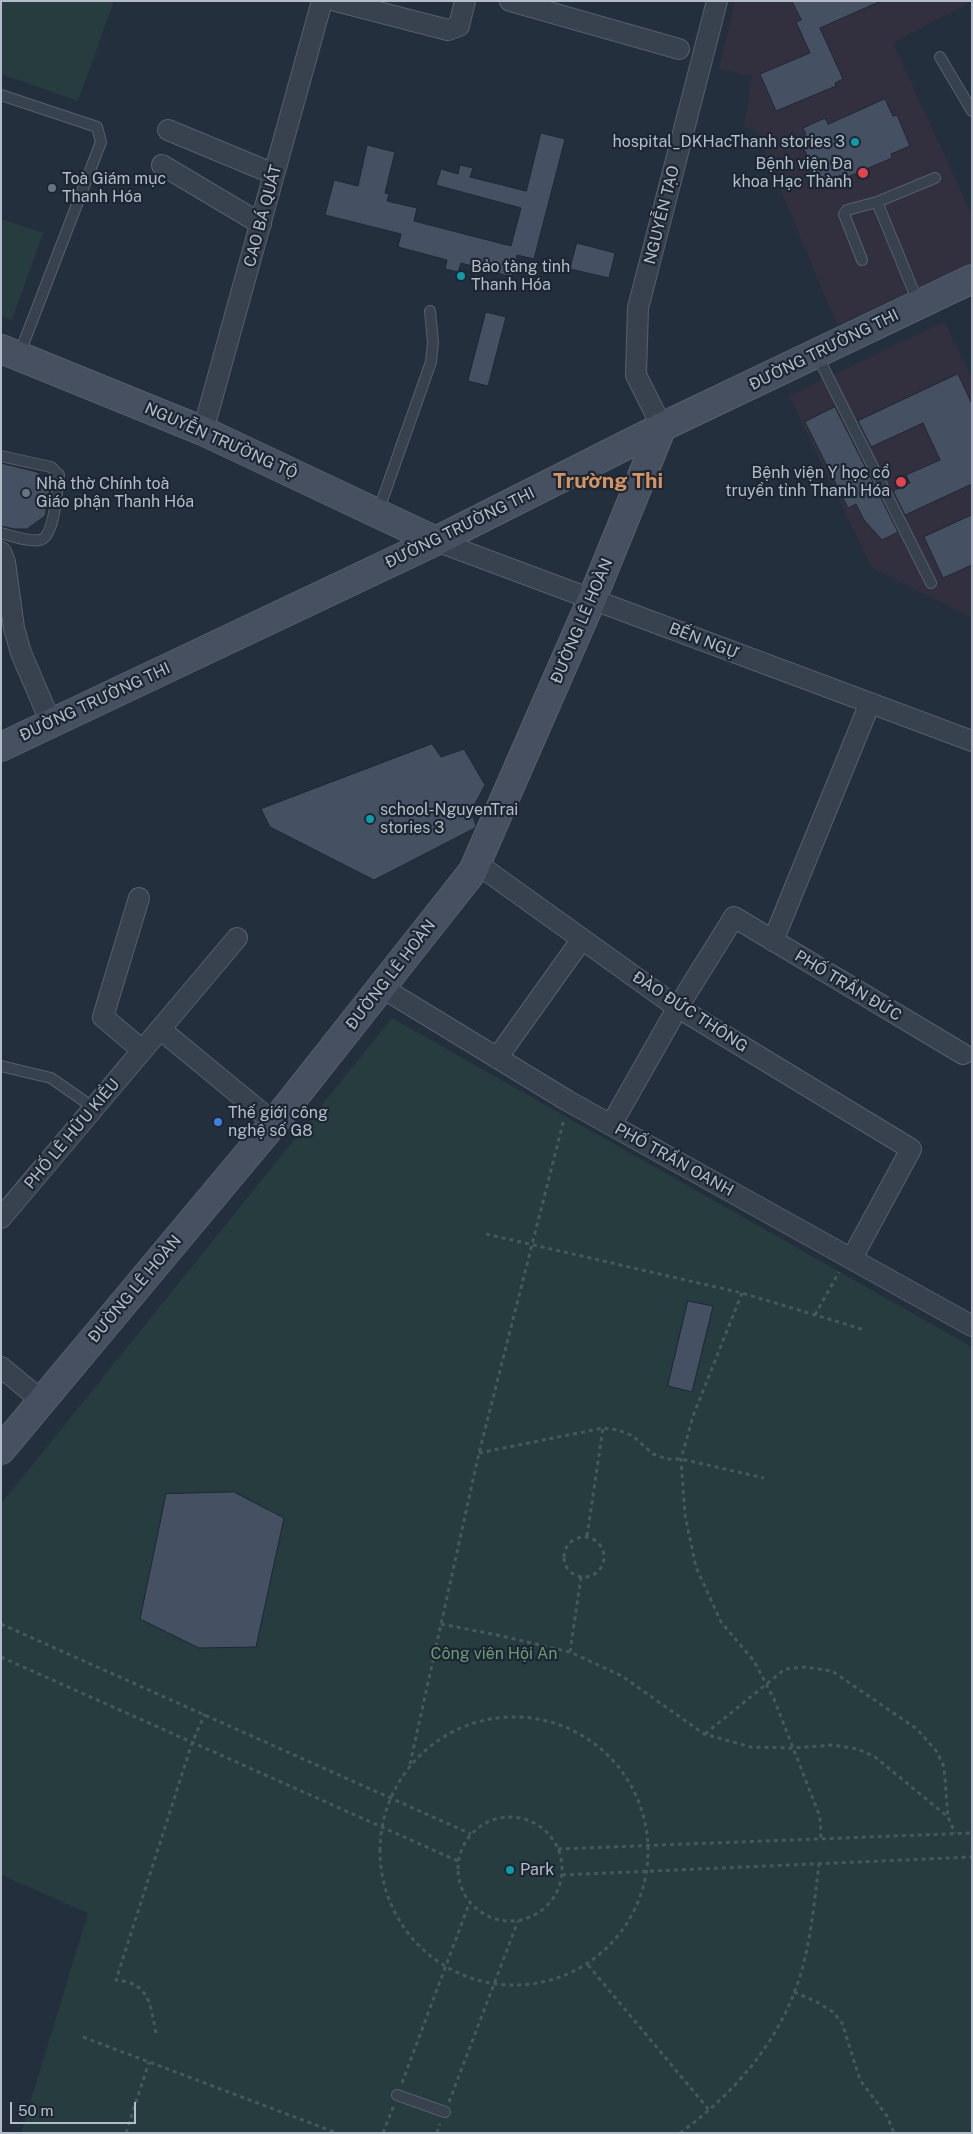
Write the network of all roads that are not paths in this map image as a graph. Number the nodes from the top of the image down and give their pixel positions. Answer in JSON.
{"nodes":[{"id":1,"x":322,"y":1,"type":"edge"},
{"id":2,"x":336,"y":1,"type":"edge"},
{"id":3,"x":466,"y":1,"type":"edge"},
{"id":4,"x":510,"y":1,"type":"edge"},
{"id":5,"x":717,"y":1,"type":"edge"},
{"id":6,"x":679,"y":49,"type":"dead end"},
{"id":7,"x":940,"y":57,"type":"dead end"},
{"id":8,"x":1,"y":95,"type":"edge"},
{"id":9,"x":972,"y":111,"type":"edge"},
{"id":10,"x":168,"y":130,"type":"dead end"},
{"id":11,"x":162,"y":164,"type":"dead end"},
{"id":12,"x":274,"y":174,"type":"junction"},
{"id":13,"x":934,"y":178,"type":"dead end"},
{"id":14,"x":877,"y":202,"type":"junction"},
{"id":15,"x":260,"y":224,"type":"junction"},
{"id":16,"x":862,"y":260,"type":"dead end"},
{"id":17,"x":972,"y":279,"type":"edge"},
{"id":18,"x":919,"y":303,"type":"junction"},
{"id":19,"x":430,"y":311,"type":"dead end"},
{"id":20,"x":10,"y":352,"type":"edge"},
{"id":21,"x":817,"y":354,"type":"junction"},
{"id":22,"x":662,"y":427,"type":"junction"},
{"id":23,"x":203,"y":431,"type":"junction"},
{"id":24,"x":1,"y":456,"type":"edge"},
{"id":25,"x":378,"y":512,"type":"junction"},
{"id":26,"x":1,"y":533,"type":"edge"},
{"id":27,"x":436,"y":541,"type":"junction"},
{"id":28,"x":1,"y":552,"type":"edge"},
{"id":29,"x":932,"y":583,"type":"dead end"},
{"id":30,"x":592,"y":599,"type":"junction"},
{"id":31,"x":870,"y":703,"type":"junction"},
{"id":32,"x":51,"y":723,"type":"junction"},
{"id":33,"x":972,"y":741,"type":"edge"},
{"id":34,"x":1,"y":747,"type":"edge"},
{"id":35,"x":476,"y":863,"type":"junction"},
{"id":36,"x":139,"y":898,"type":"dead end"},
{"id":37,"x":237,"y":938,"type":"dead end"},
{"id":38,"x":582,"y":939,"type":"junction"},
{"id":39,"x":773,"y":941,"type":"junction"},
{"id":40,"x":381,"y":987,"type":"junction"},
{"id":41,"x":678,"y":1007,"type":"junction"},
{"id":42,"x":160,"y":1030,"type":"junction"},
{"id":43,"x":142,"y":1050,"type":"junction"},
{"id":44,"x":963,"y":1054,"type":"dead end"},
{"id":45,"x":497,"y":1058,"type":"junction"},
{"id":46,"x":1,"y":1066,"type":"edge"},
{"id":47,"x":94,"y":1108,"type":"junction"},
{"id":48,"x":274,"y":1123,"type":"junction"},
{"id":49,"x":611,"y":1125,"type":"junction"},
{"id":50,"x":1,"y":1218,"type":"edge"},
{"id":51,"x":850,"y":1257,"type":"junction"},
{"id":52,"x":972,"y":1326,"type":"edge"},
{"id":53,"x":1,"y":1367,"type":"edge"},
{"id":54,"x":42,"y":1401,"type":"junction"},
{"id":55,"x":1,"y":1450,"type":"edge"},
{"id":56,"x":398,"y":2095,"type":"road end"},
{"id":57,"x":445,"y":2112,"type":"road end"}],
"edges":[{"from":1,"to":12,"type":"street","name":"CAO BÁ QUÁT"},
{"from":2,"to":3,"type":"street"},
{"from":4,"to":6,"type":"street"},
{"from":5,"to":22,"type":"street","name":"NGUYỄN TẠO"},
{"from":7,"to":9,"type":"lane"},
{"from":8,"to":20,"type":"lane"},
{"from":10,"to":12,"type":"street"},
{"from":11,"to":15,"type":"street"},
{"from":12,"to":15,"type":"street","name":"CAO BÁ QUÁT"},
{"from":13,"to":14,"type":"lane"},
{"from":14,"to":16,"type":"lane"},
{"from":14,"to":18,"type":"lane"},
{"from":15,"to":23,"type":"street","name":"CAO BÁ QUÁT"},
{"from":17,"to":18,"type":"street","name":"ĐƯỜNG TRƯỜNG THI"},
{"from":18,"to":21,"type":"street","name":"ĐƯỜNG TRƯỜNG THI"},
{"from":19,"to":25,"type":"lane"},
{"from":20,"to":23,"type":"street","name":"NGUYỄN TRƯỜNG TỘ"},
{"from":21,"to":22,"type":"street","name":"ĐƯỜNG TRƯỜNG THI"},
{"from":21,"to":29,"type":"lane"},
{"from":22,"to":27,"type":"street","name":"ĐƯỜNG TRƯỜNG THI"},
{"from":22,"to":30,"type":"street","name":"ĐƯỜNG LÊ HOÀN"},
{"from":23,"to":25,"type":"street","name":"NGUYỄN TRƯỜNG TỘ"},
{"from":24,"to":26,"type":"lane"},
{"from":25,"to":27,"type":"street","name":"NGUYỄN TRƯỜNG TỘ"},
{"from":27,"to":30,"type":"street","name":"BẾN NGỰ"},
{"from":27,"to":32,"type":"street","name":"ĐƯỜNG TRƯỜNG THI"},
{"from":28,"to":32,"type":"street"},
{"from":30,"to":31,"type":"street","name":"BẾN NGỰ"},
{"from":30,"to":35,"type":"street","name":"ĐƯỜNG LÊ HOÀN"},
{"from":31,"to":33,"type":"street","name":"BẾN NGỰ"},
{"from":31,"to":39,"type":"street"},
{"from":32,"to":34,"type":"street","name":"ĐƯỜNG TRƯỜNG THI"},
{"from":35,"to":38,"type":"street","name":"ĐÀO ĐỨC THÔNG"},
{"from":35,"to":40,"type":"street","name":"ĐƯỜNG LÊ HOÀN"},
{"from":36,"to":43,"type":"street"},
{"from":37,"to":42,"type":"street","name":"PHỐ LÊ HỮU KIỀU"},
{"from":38,"to":41,"type":"street","name":"ĐÀO ĐỨC THÔNG"},
{"from":38,"to":45,"type":"street"},
{"from":39,"to":41,"type":"street","name":"PHỐ TRẦN ĐỨC"},
{"from":39,"to":44,"type":"street","name":"PHỐ TRẦN ĐỨC"},
{"from":40,"to":45,"type":"street","name":"PHỐ TRẦN OANH"},
{"from":40,"to":48,"type":"street","name":"ĐƯỜNG LÊ HOÀN"},
{"from":41,"to":49,"type":"street"},
{"from":41,"to":51,"type":"street","name":"ĐÀO ĐỨC THÔNG"},
{"from":42,"to":43,"type":"street","name":"PHỐ LÊ HỮU KIỀU"},
{"from":42,"to":48,"type":"street"},
{"from":43,"to":47,"type":"street","name":"PHỐ LÊ HỮU KIỀU"},
{"from":45,"to":49,"type":"street","name":"PHỐ TRẦN OANH"},
{"from":46,"to":47,"type":"lane"},
{"from":47,"to":50,"type":"street","name":"PHỐ LÊ HỮU KIỀU"},
{"from":48,"to":54,"type":"street","name":"ĐƯỜNG LÊ HOÀN"},
{"from":49,"to":51,"type":"street","name":"PHỐ TRẦN OANH"},
{"from":51,"to":52,"type":"street","name":"PHỐ TRẦN OANH"},
{"from":53,"to":54,"type":"street"},
{"from":54,"to":55,"type":"street","name":"ĐƯỜNG LÊ HOÀN"},
{"from":56,"to":57,"type":"lane"}]}
